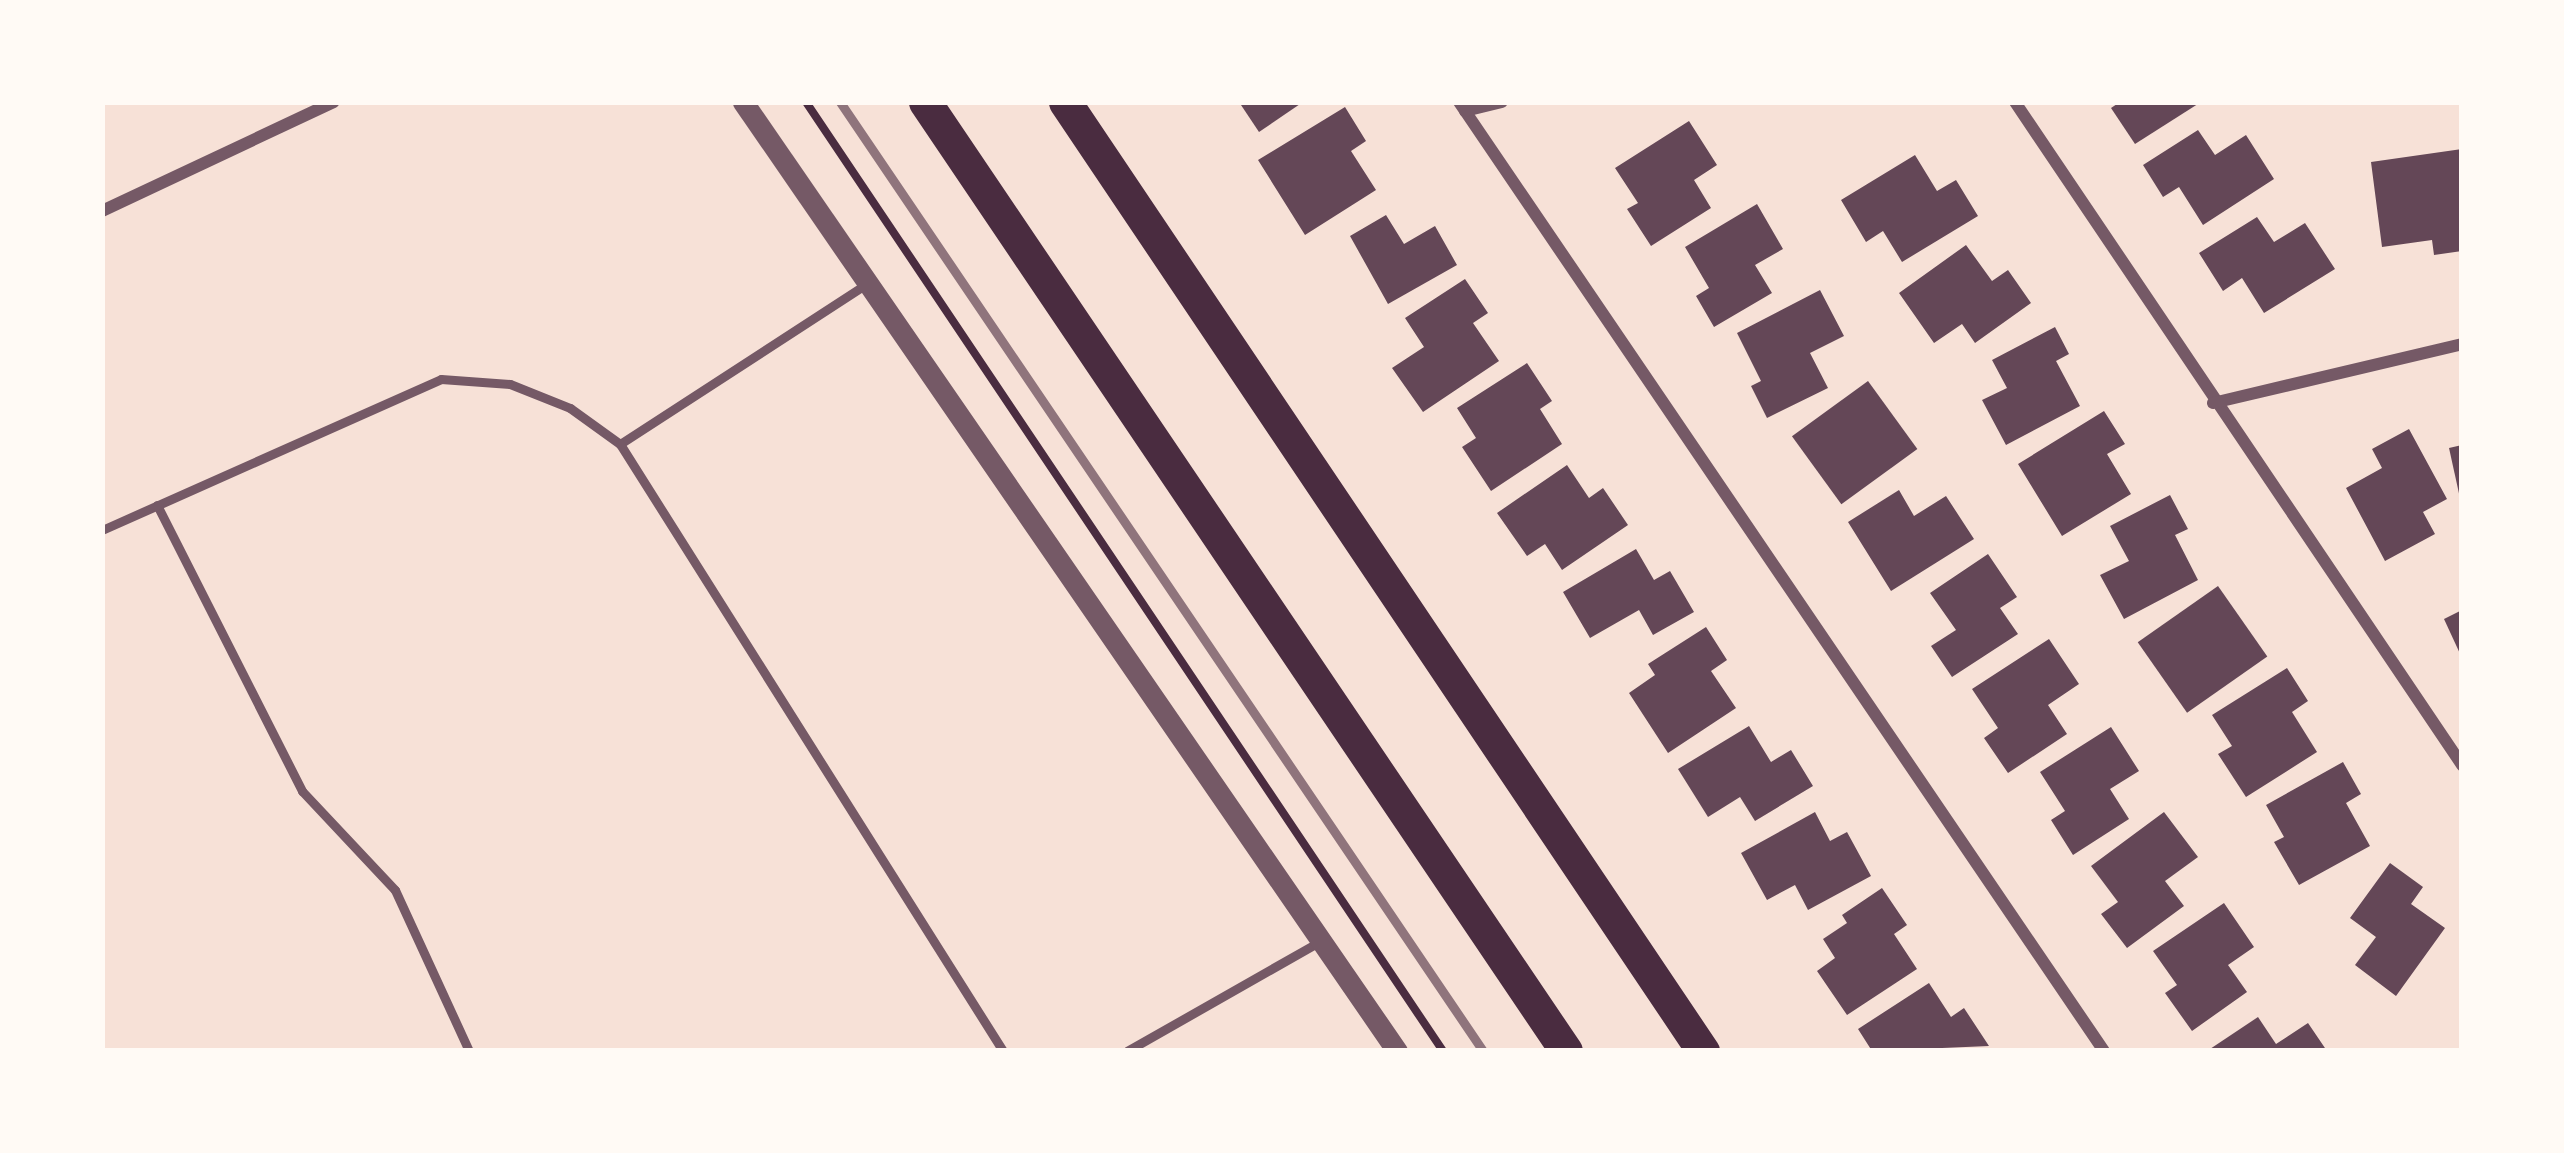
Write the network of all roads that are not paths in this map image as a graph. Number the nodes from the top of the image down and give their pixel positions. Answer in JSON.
{"nodes":[{"id":1,"x":334,"y":102,"type":"edge"},
{"id":2,"x":743,"y":102,"type":"edge"},
{"id":3,"x":925,"y":102,"type":"edge"},
{"id":4,"x":1065,"y":102,"type":"edge"},
{"id":5,"x":1502,"y":102,"type":"edge"},
{"id":6,"x":2015,"y":102,"type":"edge"},
{"id":7,"x":1462,"y":106,"type":"edge"},
{"id":8,"x":102,"y":211,"type":"edge"},
{"id":9,"x":868,"y":283,"type":"junction"},
{"id":10,"x":2462,"y":344,"type":"edge"},
{"id":11,"x":2213,"y":403,"type":"junction"},
{"id":12,"x":620,"y":444,"type":"junction"},
{"id":13,"x":157,"y":505,"type":"junction"},
{"id":14,"x":102,"y":530,"type":"edge"},
{"id":15,"x":2462,"y":765,"type":"edge"},
{"id":16,"x":1321,"y":941,"type":"junction"},
{"id":17,"x":469,"y":1051,"type":"edge"},
{"id":18,"x":1003,"y":1051,"type":"edge"},
{"id":19,"x":1127,"y":1051,"type":"edge"},
{"id":20,"x":1397,"y":1051,"type":"edge"},
{"id":21,"x":1566,"y":1051,"type":"edge"},
{"id":22,"x":1703,"y":1051,"type":"edge"},
{"id":23,"x":2104,"y":1051,"type":"edge"}],
"edges":[{"from":1,"to":8,"type":"street"},
{"from":2,"to":9,"type":"street"},
{"from":3,"to":21,"type":"highway"},
{"from":4,"to":22,"type":"highway"},
{"from":5,"to":7,"type":"street"},
{"from":6,"to":11,"type":"street"},
{"from":7,"to":23,"type":"street"},
{"from":9,"to":12,"type":"lane"},
{"from":9,"to":16,"type":"street"},
{"from":10,"to":11,"type":"street"},
{"from":11,"to":15,"type":"street"},
{"from":12,"to":13,"type":"lane"},
{"from":12,"to":18,"type":"lane"},
{"from":13,"to":14,"type":"lane"},
{"from":13,"to":17,"type":"lane"},
{"from":16,"to":19,"type":"lane"},
{"from":16,"to":20,"type":"street"}]}
